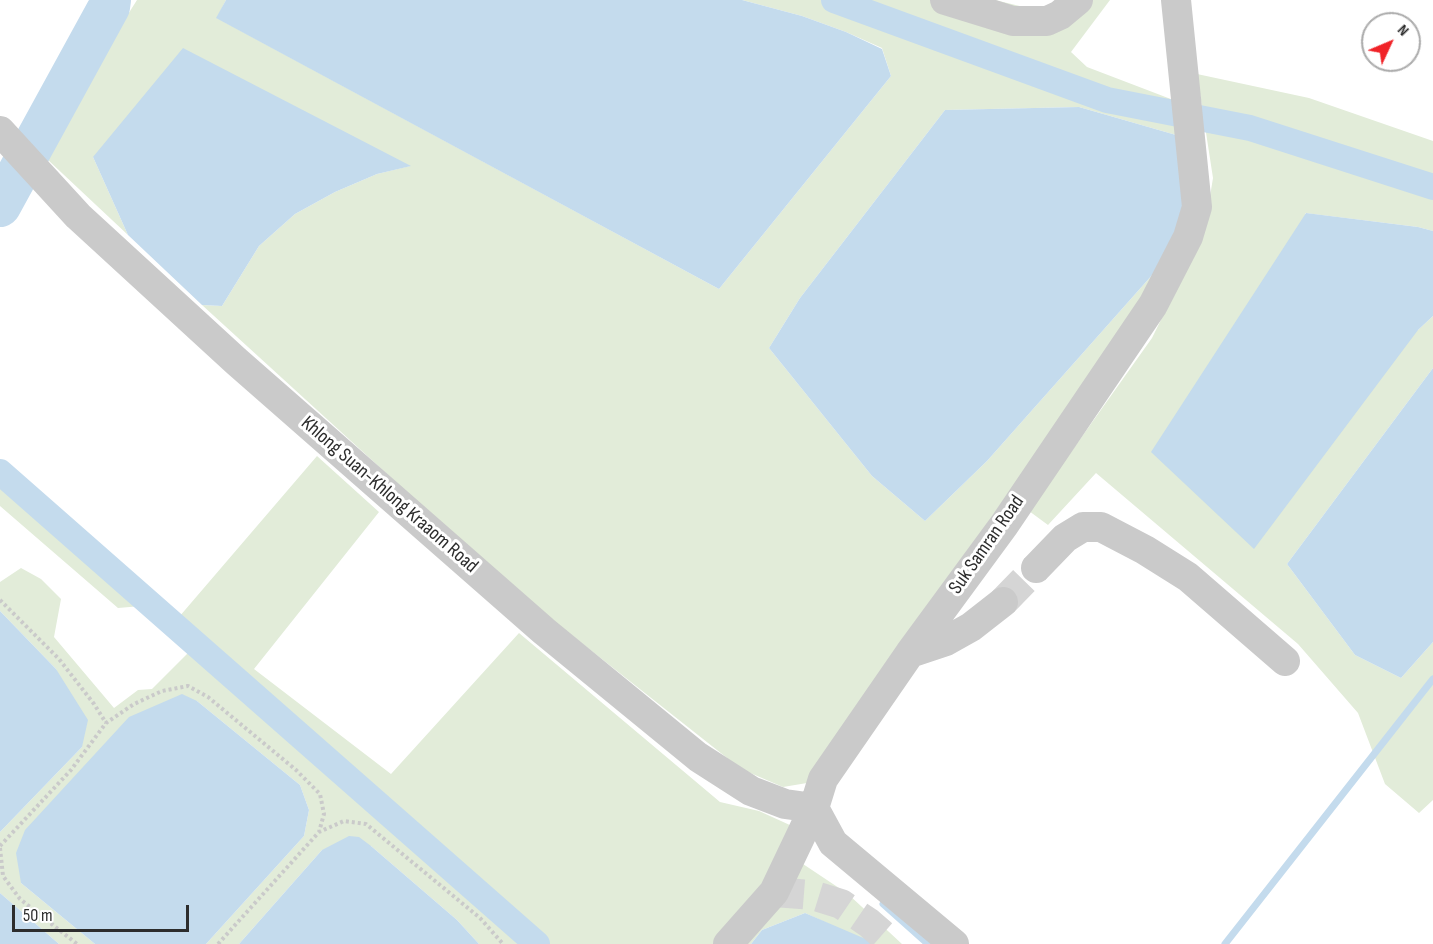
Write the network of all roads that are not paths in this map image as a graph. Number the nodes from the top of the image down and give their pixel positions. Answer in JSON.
{"nodes":[{"id":1,"x":945,"y":0,"type":"edge"},
{"id":2,"x":1078,"y":0,"type":"edge"},
{"id":3,"x":1176,"y":0,"type":"edge"},
{"id":4,"x":0,"y":131,"type":"edge"},
{"id":5,"x":1036,"y":568,"type":"tunnel mouth"},
{"id":6,"x":1004,"y":602,"type":"tunnel mouth"},
{"id":7,"x":910,"y":653,"type":"junction"},
{"id":8,"x":1284,"y":661,"type":"dead end"},
{"id":9,"x":814,"y":808,"type":"junction"},
{"id":10,"x":728,"y":944,"type":"edge"},
{"id":11,"x":954,"y":944,"type":"edge"}],
"edges":[{"from":1,"to":2,"type":"street"},
{"from":3,"to":7,"type":"street","name":"Suk Samran Road"},
{"from":4,"to":9,"type":"street","name":"Khlong Suan-Khlong Kraaom Road"},
{"from":5,"to":8,"type":"street"},
{"from":6,"to":7,"type":"street"},
{"from":7,"to":9,"type":"street","name":"Suk Samran Road"},
{"from":9,"to":10,"type":"street","name":"Suk Samran Road"},
{"from":9,"to":11,"type":"street"}]}
